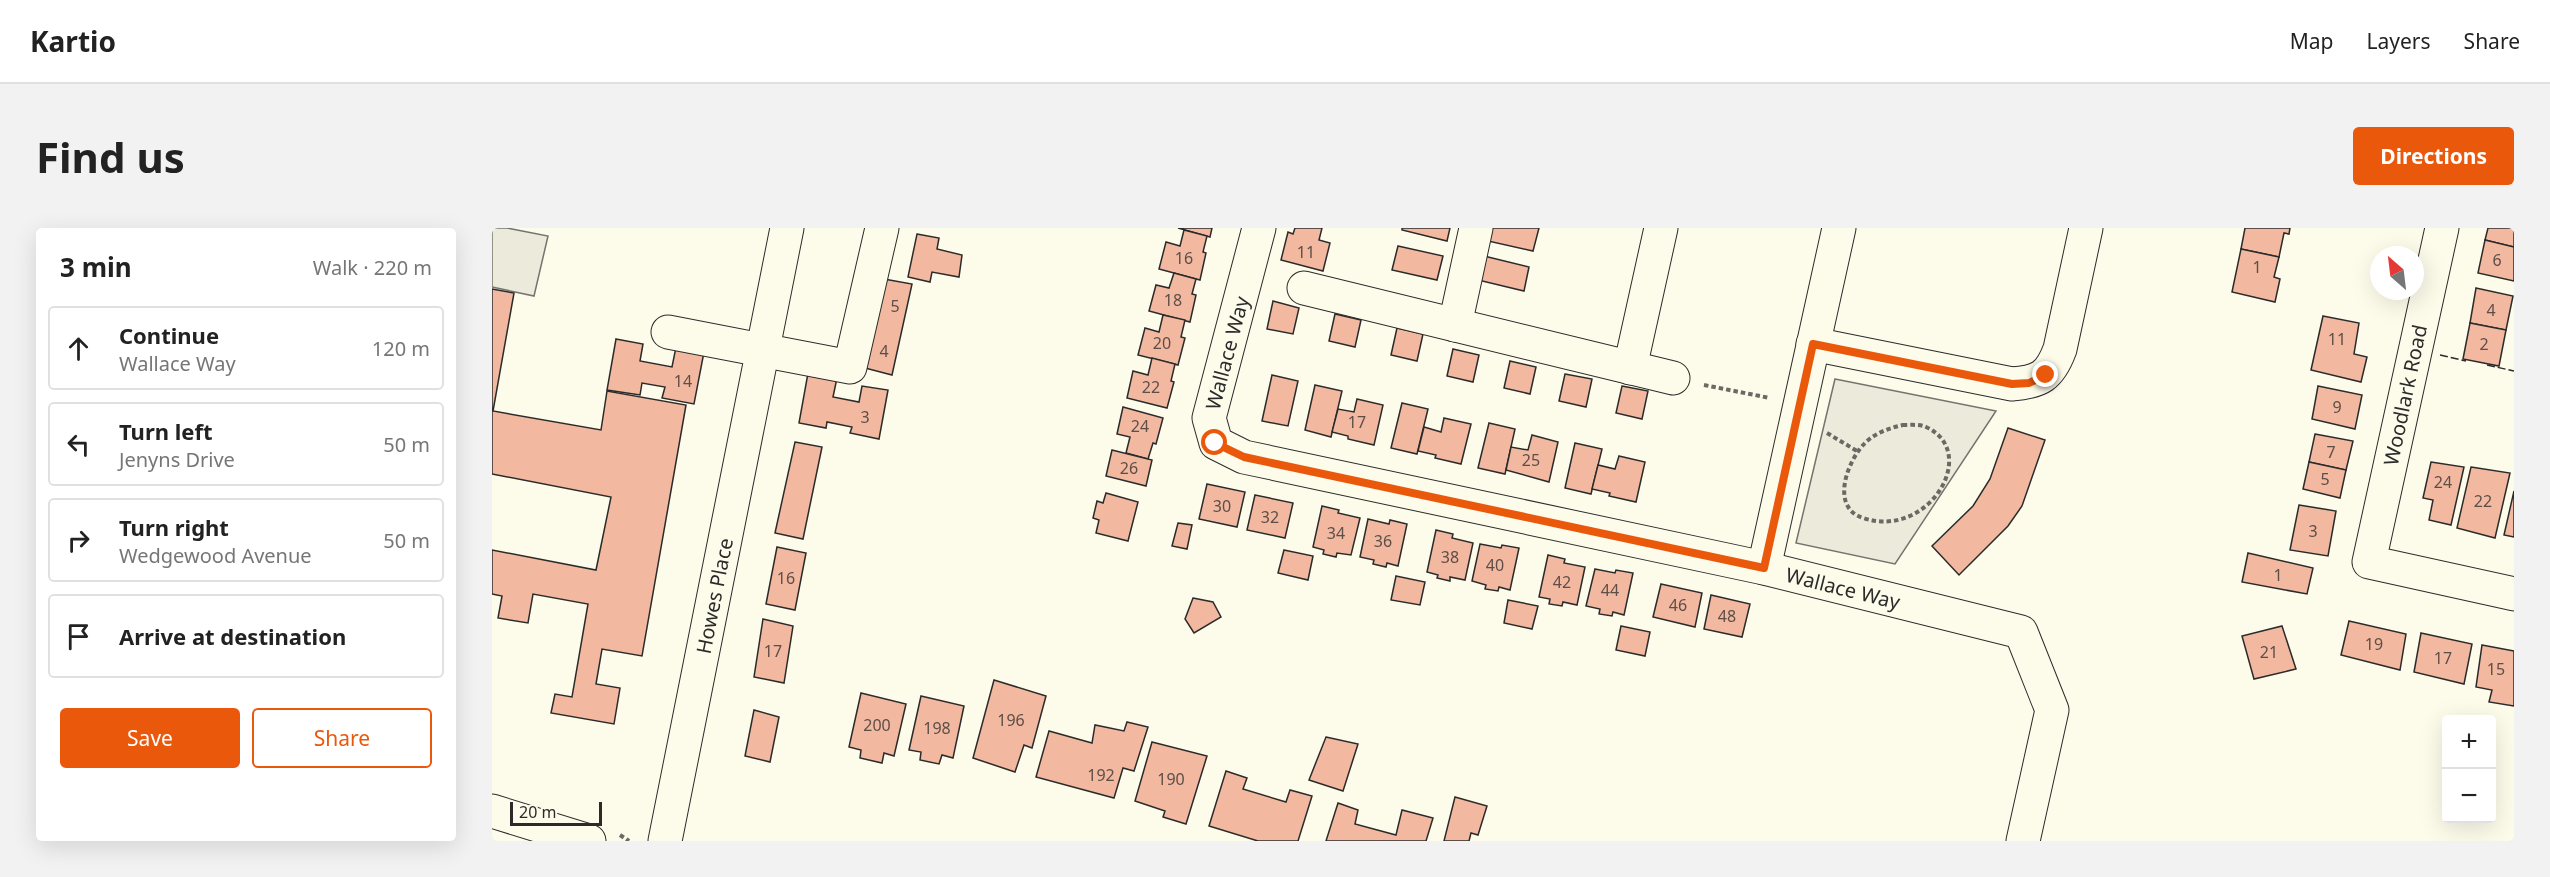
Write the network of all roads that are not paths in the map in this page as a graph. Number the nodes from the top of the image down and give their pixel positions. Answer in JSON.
{"nodes":[{"id":1,"x":787,"y":228,"type":"edge"},
{"id":2,"x":882,"y":228,"type":"edge"},
{"id":3,"x":1259,"y":228,"type":"edge"},
{"id":4,"x":1476,"y":228,"type":"edge"},
{"id":5,"x":1661,"y":228,"type":"edge"},
{"id":6,"x":1839,"y":228,"type":"edge"},
{"id":7,"x":2086,"y":228,"type":"edge"},
{"id":8,"x":2442,"y":228,"type":"edge"},
{"id":9,"x":1304,"y":288,"type":"dead end"},
{"id":10,"x":1455,"y":325,"type":"junction"},
{"id":11,"x":668,"y":332,"type":"dead end"},
{"id":12,"x":1813,"y":344,"type":"junction"},
{"id":13,"x":762,"y":350,"type":"junction"},
{"id":14,"x":1630,"y":368,"type":"junction"},
{"id":15,"x":1673,"y":378,"type":"road end"},
{"id":16,"x":1764,"y":568,"type":"junction"},
{"id":17,"x":2514,"y":594,"type":"edge"},
{"id":18,"x":492,"y":812,"type":"edge"},
{"id":19,"x":589,"y":841,"type":"edge"},
{"id":20,"x":665,"y":841,"type":"edge"},
{"id":21,"x":2023,"y":841,"type":"edge"}],
"edges":[{"from":1,"to":13,"type":"street","name":"Howes Place"},
{"from":2,"to":13,"type":"street"},
{"from":3,"to":16,"type":"street","name":"Wallace Way"},
{"from":4,"to":10,"type":"street"},
{"from":5,"to":14,"type":"street"},
{"from":6,"to":12,"type":"street"},
{"from":7,"to":12,"type":"street"},
{"from":8,"to":17,"type":"street","name":"Woodlark Road"},
{"from":9,"to":10,"type":"street"},
{"from":10,"to":14,"type":"street"},
{"from":11,"to":13,"type":"street"},
{"from":12,"to":16,"type":"street"},
{"from":13,"to":20,"type":"street","name":"Howes Place"},
{"from":14,"to":15,"type":"street"},
{"from":16,"to":21,"type":"street","name":"Wallace Way"},
{"from":18,"to":19,"type":"street"}]}
